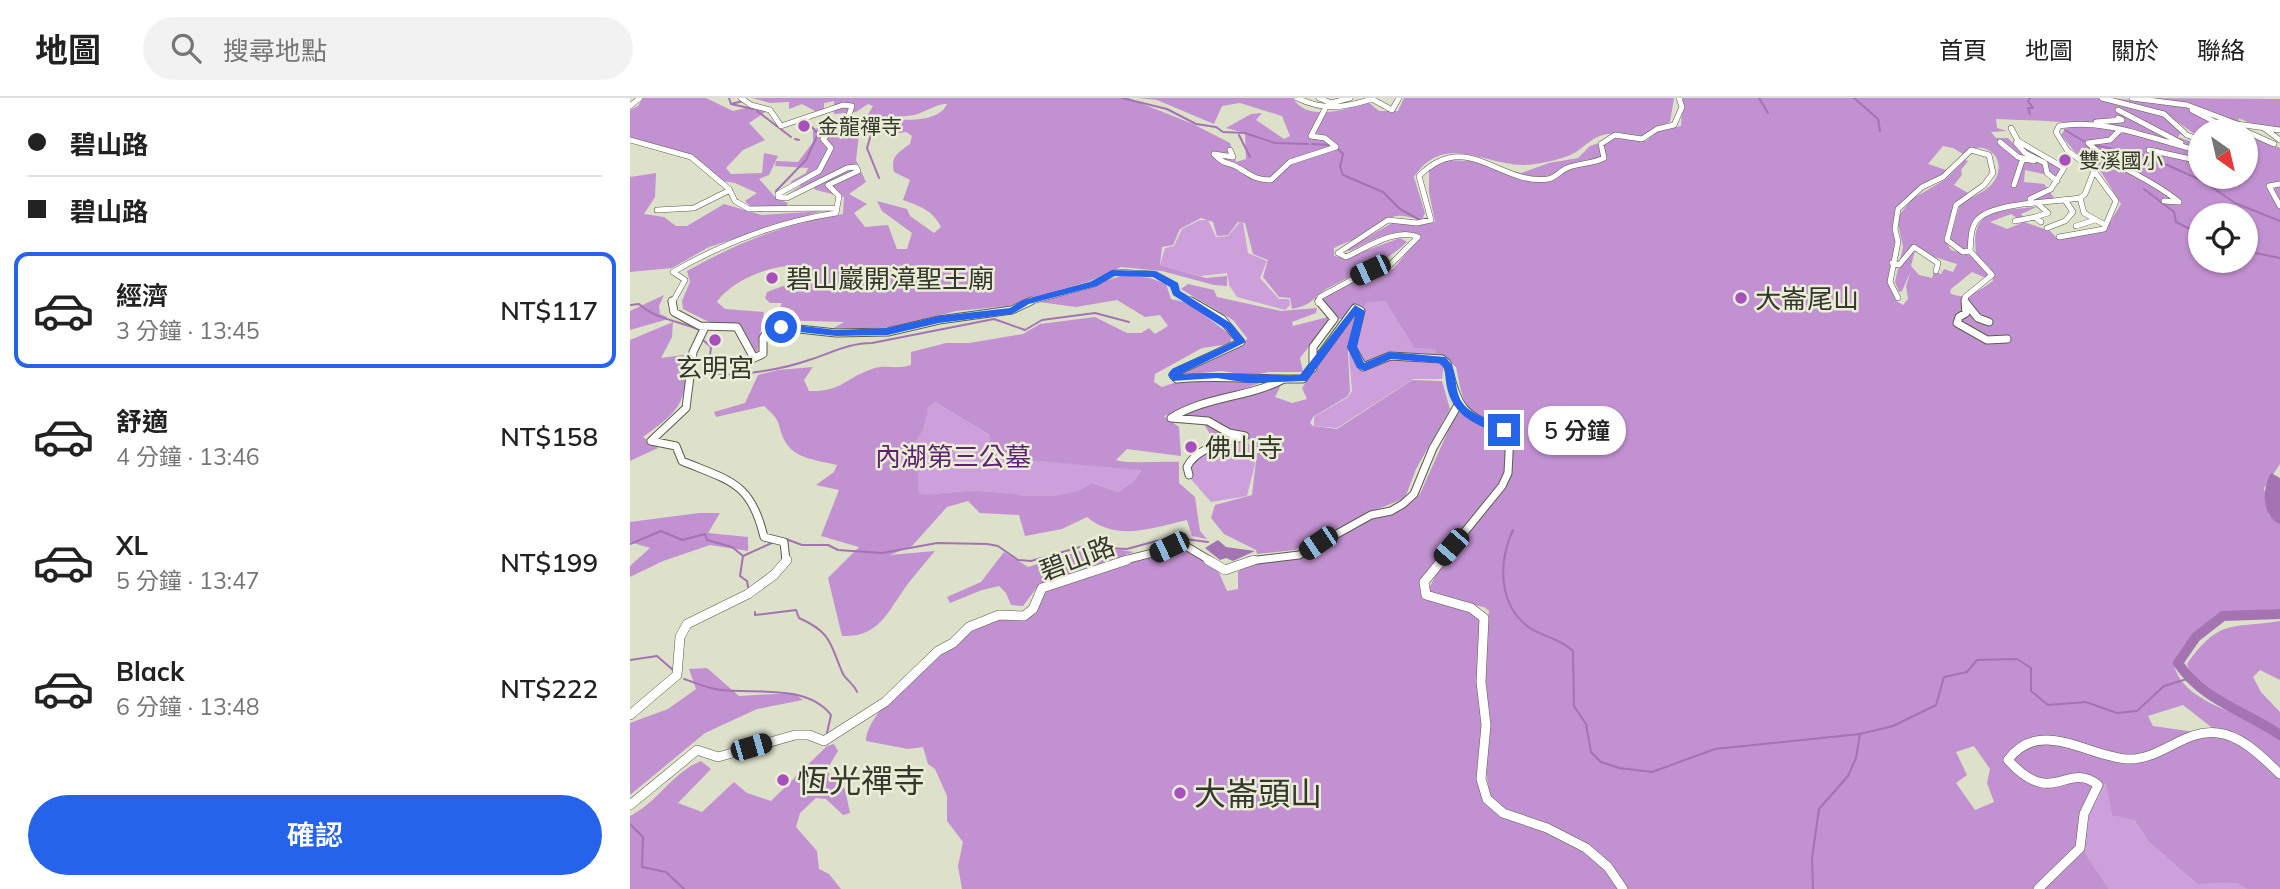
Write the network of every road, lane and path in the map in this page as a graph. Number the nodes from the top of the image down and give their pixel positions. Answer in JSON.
{"nodes":[{"id":1,"x":640,"y":98,"type":"edge"},
{"id":2,"x":741,"y":98,"type":"edge"},
{"id":3,"x":1297,"y":98,"type":"edge"},
{"id":4,"x":1319,"y":98,"type":"edge"},
{"id":5,"x":1350,"y":98,"type":"edge"},
{"id":6,"x":1399,"y":98,"type":"edge"},
{"id":7,"x":1679,"y":98,"type":"edge"},
{"id":8,"x":2102,"y":98,"type":"edge"},
{"id":9,"x":2132,"y":98,"type":"edge"},
{"id":10,"x":2195,"y":98,"type":"edge"},
{"id":11,"x":2175,"y":104,"type":"junction"},
{"id":12,"x":630,"y":106,"type":"edge"},
{"id":13,"x":1325,"y":108,"type":"junction"},
{"id":14,"x":2118,"y":110,"type":"dead end"},
{"id":15,"x":2204,"y":111,"type":"junction"},
{"id":16,"x":2118,"y":118,"type":"dead end"},
{"id":17,"x":2208,"y":119,"type":"edge"},
{"id":18,"x":2090,"y":124,"type":"junction"},
{"id":19,"x":2263,"y":128,"type":"junction"},
{"id":20,"x":2120,"y":130,"type":"junction"},
{"id":21,"x":2280,"y":130,"type":"edge"},
{"id":22,"x":2188,"y":135,"type":"edge"},
{"id":23,"x":2258,"y":137,"type":"edge"},
{"id":24,"x":630,"y":140,"type":"edge"},
{"id":25,"x":2280,"y":140,"type":"edge"},
{"id":26,"x":2000,"y":142,"type":"dead end"},
{"id":27,"x":2273,"y":144,"type":"dead end"},
{"id":28,"x":2188,"y":148,"type":"edge"},
{"id":29,"x":2188,"y":148,"type":"edge"},
{"id":30,"x":1230,"y":150,"type":"dead end"},
{"id":31,"x":2149,"y":150,"type":"dead end"},
{"id":32,"x":2023,"y":158,"type":"junction"},
{"id":33,"x":2188,"y":158,"type":"edge"},
{"id":34,"x":2045,"y":163,"type":"junction"},
{"id":35,"x":2094,"y":171,"type":"junction"},
{"id":36,"x":2057,"y":181,"type":"junction"},
{"id":37,"x":2280,"y":184,"type":"edge"},
{"id":38,"x":2014,"y":185,"type":"dead end"},
{"id":39,"x":730,"y":190,"type":"junction"},
{"id":40,"x":2080,"y":198,"type":"junction"},
{"id":41,"x":2065,"y":200,"type":"junction"},
{"id":42,"x":2164,"y":201,"type":"dead end"},
{"id":43,"x":2034,"y":203,"type":"junction"},
{"id":44,"x":2280,"y":206,"type":"edge"},
{"id":45,"x":837,"y":208,"type":"junction"},
{"id":46,"x":657,"y":210,"type":"dead end"},
{"id":47,"x":2035,"y":217,"type":"junction"},
{"id":48,"x":2095,"y":220,"type":"junction"},
{"id":49,"x":2015,"y":221,"type":"dead end"},
{"id":50,"x":2041,"y":222,"type":"dead end"},
{"id":51,"x":2105,"y":225,"type":"junction"},
{"id":52,"x":2076,"y":226,"type":"dead end"},
{"id":53,"x":2046,"y":229,"type":"dead end"},
{"id":54,"x":2059,"y":237,"type":"dead end"},
{"id":55,"x":1970,"y":251,"type":"junction"},
{"id":56,"x":1892,"y":264,"type":"junction"},
{"id":57,"x":1936,"y":271,"type":"dead end"},
{"id":58,"x":1898,"y":298,"type":"dead end"},
{"id":59,"x":1966,"y":302,"type":"junction"},
{"id":60,"x":1989,"y":322,"type":"dead end"},
{"id":61,"x":705,"y":327,"type":"junction"},
{"id":62,"x":2007,"y":339,"type":"dead end"},
{"id":63,"x":1313,"y":368,"type":"junction"},
{"id":64,"x":1284,"y":379,"type":"junction"},
{"id":65,"x":1458,"y":405,"type":"junction"},
{"id":66,"x":1189,"y":475,"type":"dead end"},
{"id":67,"x":630,"y":715,"type":"edge"},
{"id":68,"x":2280,"y":774,"type":"edge"},
{"id":69,"x":630,"y":805,"type":"edge"},
{"id":70,"x":1623,"y":889,"type":"edge"},
{"id":71,"x":2038,"y":889,"type":"edge"}],
"edges":[{"from":1,"to":12,"type":"street"},
{"from":2,"to":45,"type":"street"},
{"from":3,"to":13,"type":"street"},
{"from":4,"to":5,"type":"street"},
{"from":6,"to":13,"type":"street"},
{"from":7,"to":63,"type":"street"},
{"from":8,"to":22,"type":"street"},
{"from":9,"to":11,"type":"street"},
{"from":10,"to":15,"type":"street"},
{"from":11,"to":15,"type":"street"},
{"from":11,"to":17,"type":"street"},
{"from":13,"to":30,"type":"street"},
{"from":14,"to":28,"type":"street"},
{"from":15,"to":19,"type":"street"},
{"from":16,"to":18,"type":"street"},
{"from":18,"to":20,"type":"street"},
{"from":18,"to":35,"type":"street"},
{"from":19,"to":21,"type":"street"},
{"from":19,"to":25,"type":"street"},
{"from":20,"to":29,"type":"street"},
{"from":20,"to":42,"type":"street"},
{"from":23,"to":27,"type":"street"},
{"from":24,"to":39,"type":"street"},
{"from":26,"to":32,"type":"street"},
{"from":31,"to":33,"type":"street"},
{"from":32,"to":34,"type":"street"},
{"from":32,"to":38,"type":"street"},
{"from":34,"to":36,"type":"street"},
{"from":34,"to":36,"type":"street"},
{"from":35,"to":40,"type":"street"},
{"from":35,"to":51,"type":"street"},
{"from":36,"to":43,"type":"street"},
{"from":37,"to":44,"type":"street"},
{"from":39,"to":45,"type":"street"},
{"from":39,"to":46,"type":"street"},
{"from":40,"to":41,"type":"street"},
{"from":40,"to":48,"type":"street"},
{"from":41,"to":43,"type":"street"},
{"from":41,"to":53,"type":"street"},
{"from":43,"to":47,"type":"street"},
{"from":43,"to":55,"type":"street"},
{"from":45,"to":61,"type":"street"},
{"from":47,"to":49,"type":"street"},
{"from":47,"to":50,"type":"street"},
{"from":48,"to":51,"type":"street"},
{"from":48,"to":52,"type":"street"},
{"from":51,"to":54,"type":"street"},
{"from":55,"to":56,"type":"street"},
{"from":55,"to":59,"type":"street"},
{"from":56,"to":57,"type":"street"},
{"from":56,"to":58,"type":"street"},
{"from":59,"to":60,"type":"street"},
{"from":59,"to":62,"type":"street"},
{"from":61,"to":64,"type":"street"},
{"from":61,"to":67,"type":"street"},
{"from":63,"to":64,"type":"street"},
{"from":63,"to":65,"type":"street"},
{"from":64,"to":66,"type":"street"},
{"from":65,"to":69,"type":"street","name":"碧山路"},
{"from":65,"to":70,"type":"street"},
{"from":68,"to":71,"type":"street"}]}
